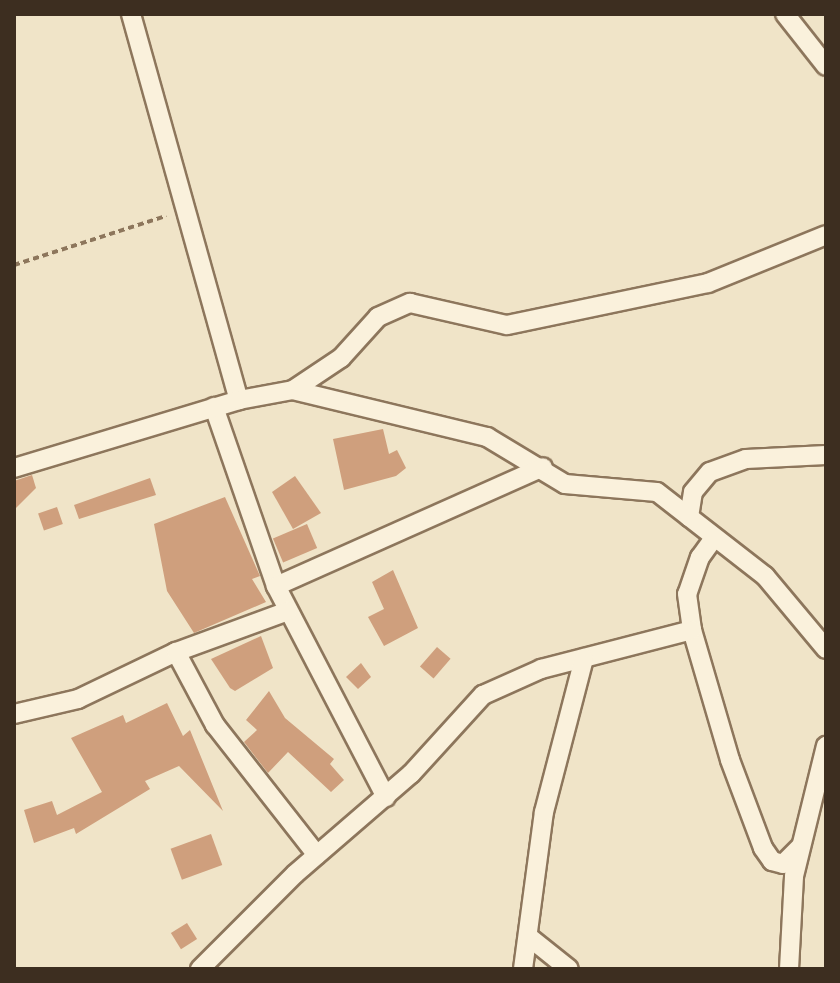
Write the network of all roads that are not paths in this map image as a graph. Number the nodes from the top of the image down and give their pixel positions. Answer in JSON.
{"nodes":[{"id":1,"x":131,"y":14,"type":"edge"},
{"id":2,"x":785,"y":14,"type":"edge"},
{"id":3,"x":826,"y":66,"type":"edge"},
{"id":4,"x":826,"y":235,"type":"edge"},
{"id":5,"x":293,"y":390,"type":"junction"},
{"id":6,"x":239,"y":400,"type":"junction"},
{"id":7,"x":214,"y":407,"type":"junction"},
{"id":8,"x":826,"y":455,"type":"edge"},
{"id":9,"x":543,"y":467,"type":"junction"},
{"id":10,"x":14,"y":468,"type":"edge"},
{"id":11,"x":689,"y":517,"type":"junction"},
{"id":12,"x":714,"y":538,"type":"junction"},
{"id":13,"x":276,"y":586,"type":"junction"},
{"id":14,"x":288,"y":611,"type":"junction"},
{"id":15,"x":692,"y":630,"type":"junction"},
{"id":16,"x":826,"y":649,"type":"edge"},
{"id":17,"x":176,"y":652,"type":"junction"},
{"id":18,"x":584,"y":658,"type":"junction"},
{"id":19,"x":14,"y":714,"type":"edge"},
{"id":20,"x":826,"y":746,"type":"edge"},
{"id":21,"x":386,"y":797,"type":"junction"},
{"id":22,"x":800,"y":847,"type":"junction"},
{"id":23,"x":317,"y":855,"type":"junction"},
{"id":24,"x":529,"y":937,"type":"junction"},
{"id":25,"x":200,"y":969,"type":"edge"},
{"id":26,"x":523,"y":969,"type":"edge"},
{"id":27,"x":569,"y":969,"type":"edge"},
{"id":28,"x":789,"y":969,"type":"edge"}],
"edges":[{"from":1,"to":6,"type":"street"},
{"from":2,"to":3,"type":"street"},
{"from":4,"to":5,"type":"street"},
{"from":5,"to":6,"type":"street"},
{"from":5,"to":9,"type":"street"},
{"from":6,"to":7,"type":"street"},
{"from":7,"to":10,"type":"street"},
{"from":7,"to":13,"type":"street"},
{"from":8,"to":11,"type":"street"},
{"from":9,"to":11,"type":"street"},
{"from":9,"to":13,"type":"street"},
{"from":11,"to":12,"type":"street"},
{"from":12,"to":15,"type":"street"},
{"from":12,"to":16,"type":"street"},
{"from":13,"to":14,"type":"street"},
{"from":14,"to":17,"type":"street"},
{"from":14,"to":21,"type":"street"},
{"from":15,"to":18,"type":"street"},
{"from":15,"to":22,"type":"street"},
{"from":17,"to":19,"type":"street"},
{"from":17,"to":23,"type":"street"},
{"from":18,"to":21,"type":"street"},
{"from":18,"to":24,"type":"street"},
{"from":20,"to":22,"type":"street"},
{"from":21,"to":23,"type":"street"},
{"from":22,"to":28,"type":"street"},
{"from":23,"to":25,"type":"street"},
{"from":24,"to":26,"type":"street"},
{"from":24,"to":27,"type":"street"}]}
